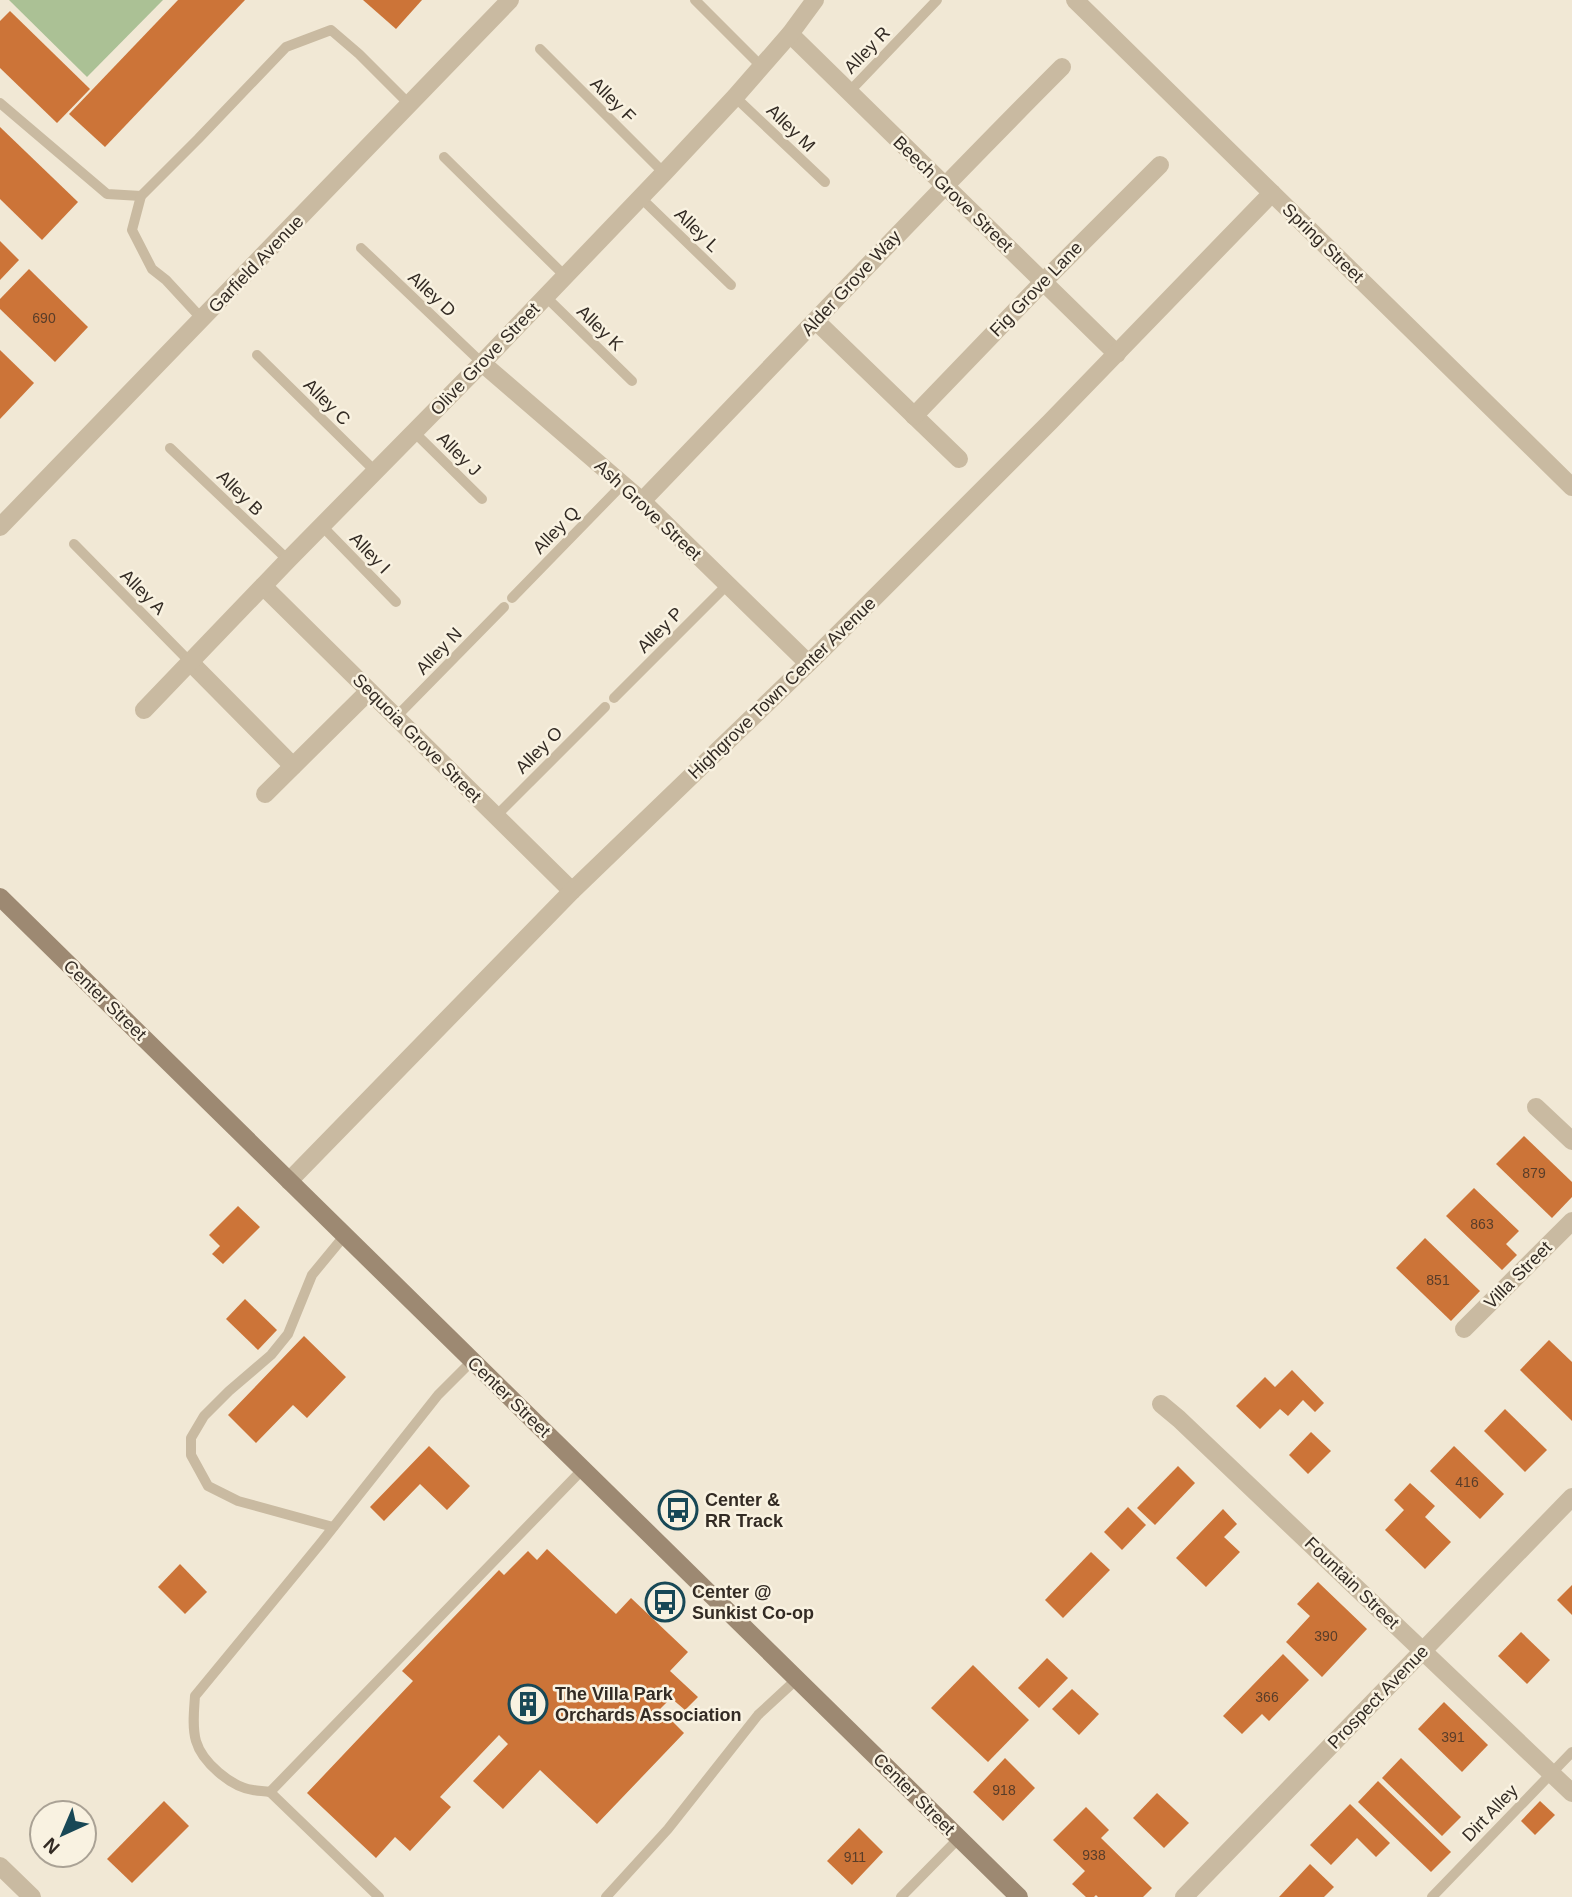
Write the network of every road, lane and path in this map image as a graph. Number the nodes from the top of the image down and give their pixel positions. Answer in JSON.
{"nodes":[{"id":1,"x":510,"y":0,"type":"edge"},
{"id":2,"x":695,"y":0,"type":"edge"},
{"id":3,"x":815,"y":0,"type":"edge"},
{"id":4,"x":937,"y":0,"type":"edge"},
{"id":5,"x":1075,"y":0,"type":"edge"},
{"id":6,"x":790,"y":34,"type":"junction"},
{"id":7,"x":540,"y":49,"type":"dead end"},
{"id":8,"x":761,"y":66,"type":"junction"},
{"id":9,"x":1062,"y":66,"type":"dead end"},
{"id":10,"x":849,"y":92,"type":"junction"},
{"id":11,"x":735,"y":97,"type":"junction"},
{"id":12,"x":0,"y":103,"type":"edge"},
{"id":13,"x":410,"y":104,"type":"junction"},
{"id":14,"x":444,"y":156,"type":"dead end"},
{"id":15,"x":1160,"y":165,"type":"dead end"},
{"id":16,"x":664,"y":173,"type":"junction"},
{"id":17,"x":825,"y":182,"type":"dead end"},
{"id":18,"x":943,"y":186,"type":"junction"},
{"id":19,"x":1272,"y":193,"type":"junction"},
{"id":20,"x":141,"y":196,"type":"junction"},
{"id":21,"x":641,"y":198,"type":"junction"},
{"id":22,"x":361,"y":248,"type":"dead end"},
{"id":23,"x":565,"y":276,"type":"junction"},
{"id":24,"x":1044,"y":281,"type":"junction"},
{"id":25,"x":731,"y":285,"type":"dead end"},
{"id":26,"x":546,"y":297,"type":"junction"},
{"id":27,"x":202,"y":320,"type":"junction"},
{"id":28,"x":816,"y":321,"type":"junction"},
{"id":29,"x":1117,"y":354,"type":"junction"},
{"id":30,"x":257,"y":355,"type":"dead end"},
{"id":31,"x":482,"y":363,"type":"junction"},
{"id":32,"x":632,"y":381,"type":"dead end"},
{"id":33,"x":914,"y":416,"type":"junction"},
{"id":34,"x":414,"y":432,"type":"junction"},
{"id":35,"x":170,"y":448,"type":"dead end"},
{"id":36,"x":959,"y":459,"type":"dead end"},
{"id":37,"x":375,"y":471,"type":"junction"},
{"id":38,"x":623,"y":484,"type":"junction"},
{"id":39,"x":1572,"y":486,"type":"edge"},
{"id":40,"x":482,"y":499,"type":"dead end"},
{"id":41,"x":642,"y":500,"type":"junction"},
{"id":42,"x":322,"y":526,"type":"junction"},
{"id":43,"x":0,"y":527,"type":"edge"},
{"id":44,"x":74,"y":544,"type":"dead end"},
{"id":45,"x":288,"y":560,"type":"junction"},
{"id":46,"x":728,"y":584,"type":"junction"},
{"id":47,"x":262,"y":586,"type":"junction"},
{"id":48,"x":396,"y":602,"type":"dead end"},
{"id":49,"x":508,"y":602,"type":"joint"},
{"id":50,"x":190,"y":662,"type":"junction"},
{"id":51,"x":808,"y":663,"type":"junction"},
{"id":52,"x":369,"y":691,"type":"junction"},
{"id":53,"x":614,"y":698,"type":"dead end"},
{"id":54,"x":605,"y":707,"type":"dead end"},
{"id":55,"x":144,"y":710,"type":"dead end"},
{"id":56,"x":396,"y":717,"type":"junction"},
{"id":57,"x":293,"y":766,"type":"junction"},
{"id":58,"x":265,"y":794,"type":"dead end"},
{"id":59,"x":496,"y":816,"type":"junction"},
{"id":60,"x":572,"y":891,"type":"junction"},
{"id":61,"x":0,"y":897,"type":"edge"},
{"id":62,"x":1536,"y":1107,"type":"dead end"},
{"id":63,"x":1572,"y":1141,"type":"edge"},
{"id":64,"x":289,"y":1181,"type":"junction"},
{"id":65,"x":1572,"y":1221,"type":"edge"},
{"id":66,"x":345,"y":1235,"type":"junction"},
{"id":67,"x":1464,"y":1329,"type":"dead end"},
{"id":68,"x":472,"y":1360,"type":"junction"},
{"id":69,"x":1160,"y":1404,"type":"dead end"},
{"id":70,"x":583,"y":1469,"type":"junction"},
{"id":71,"x":1572,"y":1497,"type":"edge"},
{"id":72,"x":333,"y":1527,"type":"junction"},
{"id":73,"x":1423,"y":1651,"type":"junction"},
{"id":74,"x":797,"y":1679,"type":"junction"},
{"id":75,"x":1572,"y":1752,"type":"edge"},
{"id":76,"x":1551,"y":1773,"type":"junction"},
{"id":77,"x":270,"y":1792,"type":"junction"},
{"id":78,"x":1572,"y":1793,"type":"edge"},
{"id":79,"x":959,"y":1838,"type":"junction"},
{"id":80,"x":0,"y":1866,"type":"edge"},
{"id":81,"x":32,"y":1897,"type":"edge"},
{"id":82,"x":379,"y":1897,"type":"edge"},
{"id":83,"x":606,"y":1897,"type":"edge"},
{"id":84,"x":901,"y":1897,"type":"edge"},
{"id":85,"x":1018,"y":1897,"type":"edge"},
{"id":86,"x":1184,"y":1897,"type":"edge"},
{"id":87,"x":1432,"y":1897,"type":"edge"}],
"edges":[{"from":1,"to":13,"type":"street","name":"Garfield Avenue"},
{"from":2,"to":8,"type":"lane"},
{"from":3,"to":6,"type":"street","name":"Olive Grove Street"},
{"from":4,"to":10,"type":"lane","name":"Alley R"},
{"from":5,"to":19,"type":"street","name":"Spring Street"},
{"from":6,"to":8,"type":"street","name":"Olive Grove Street"},
{"from":6,"to":10,"type":"street","name":"Beech Grove Street"},
{"from":7,"to":16,"type":"lane","name":"Alley F"},
{"from":8,"to":11,"type":"street","name":"Olive Grove Street"},
{"from":9,"to":18,"type":"street","name":"Alder Grove Way"},
{"from":10,"to":18,"type":"street","name":"Beech Grove Street"},
{"from":11,"to":16,"type":"street","name":"Olive Grove Street"},
{"from":11,"to":17,"type":"lane","name":"Alley M"},
{"from":12,"to":20,"type":"lane"},
{"from":13,"to":20,"type":"lane"},
{"from":13,"to":27,"type":"street","name":"Garfield Avenue"},
{"from":14,"to":23,"type":"lane"},
{"from":15,"to":24,"type":"street","name":"Fig Grove Lane"},
{"from":16,"to":21,"type":"street","name":"Olive Grove Street"},
{"from":18,"to":24,"type":"street","name":"Beech Grove Street"},
{"from":18,"to":28,"type":"street","name":"Alder Grove Way"},
{"from":19,"to":29,"type":"street","name":"Highgrove Town Center Avenue"},
{"from":19,"to":39,"type":"street","name":"Spring Street"},
{"from":20,"to":27,"type":"lane"},
{"from":21,"to":23,"type":"street","name":"Olive Grove Street"},
{"from":21,"to":25,"type":"lane","name":"Alley L"},
{"from":22,"to":31,"type":"lane","name":"Alley D"},
{"from":23,"to":26,"type":"street","name":"Olive Grove Street"},
{"from":24,"to":29,"type":"street","name":"Beech Grove Street"},
{"from":24,"to":33,"type":"street","name":"Fig Grove Lane"},
{"from":26,"to":31,"type":"street","name":"Olive Grove Street"},
{"from":26,"to":32,"type":"lane","name":"Alley K"},
{"from":27,"to":43,"type":"street","name":"Garfield Avenue"},
{"from":28,"to":33,"type":"street"},
{"from":28,"to":41,"type":"street","name":"Alder Grove Way"},
{"from":29,"to":51,"type":"street","name":"Highgrove Town Center Avenue"},
{"from":30,"to":37,"type":"lane","name":"Alley C"},
{"from":31,"to":34,"type":"street","name":"Olive Grove Street"},
{"from":31,"to":38,"type":"street","name":"Ash Grove Street"},
{"from":33,"to":36,"type":"street"},
{"from":34,"to":37,"type":"street","name":"Olive Grove Street"},
{"from":34,"to":40,"type":"lane","name":"Alley J"},
{"from":35,"to":45,"type":"lane","name":"Alley B"},
{"from":37,"to":42,"type":"street","name":"Olive Grove Street"},
{"from":38,"to":41,"type":"street","name":"Ash Grove Street"},
{"from":38,"to":49,"type":"lane","name":"Alley Q"},
{"from":41,"to":46,"type":"street","name":"Ash Grove Street"},
{"from":42,"to":45,"type":"street","name":"Olive Grove Street"},
{"from":42,"to":48,"type":"lane","name":"Alley I"},
{"from":44,"to":50,"type":"lane","name":"Alley A"},
{"from":45,"to":47,"type":"street","name":"Olive Grove Street"},
{"from":46,"to":51,"type":"street","name":"Ash Grove Street"},
{"from":46,"to":53,"type":"lane","name":"Alley P"},
{"from":47,"to":50,"type":"street","name":"Olive Grove Street"},
{"from":47,"to":52,"type":"street","name":"Sequoia Grove Street"},
{"from":49,"to":56,"type":"lane","name":"Alley N"},
{"from":50,"to":55,"type":"street","name":"Olive Grove Street"},
{"from":50,"to":57,"type":"street"},
{"from":51,"to":60,"type":"street","name":"Highgrove Town Center Avenue"},
{"from":52,"to":56,"type":"street","name":"Sequoia Grove Street"},
{"from":52,"to":57,"type":"street"},
{"from":54,"to":59,"type":"lane","name":"Alley O"},
{"from":56,"to":59,"type":"street","name":"Sequoia Grove Street"},
{"from":57,"to":58,"type":"street"},
{"from":59,"to":60,"type":"street","name":"Sequoia Grove Street"},
{"from":60,"to":64,"type":"street","name":"Highgrove Town Center Avenue"},
{"from":61,"to":64,"type":"main road","name":"Center Street"},
{"from":62,"to":63,"type":"street"},
{"from":64,"to":66,"type":"main road","name":"Center Street"},
{"from":65,"to":67,"type":"street","name":"Villa Street"},
{"from":66,"to":68,"type":"main road","name":"Center Street"},
{"from":66,"to":72,"type":"lane"},
{"from":68,"to":70,"type":"main road","name":"Center Street"},
{"from":68,"to":72,"type":"lane"},
{"from":69,"to":73,"type":"street","name":"Fountain Street"},
{"from":70,"to":74,"type":"main road","name":"Center Street"},
{"from":70,"to":77,"type":"lane"},
{"from":71,"to":73,"type":"street","name":"Prospect Avenue"},
{"from":72,"to":77,"type":"lane"},
{"from":73,"to":76,"type":"street","name":"Fountain Street"},
{"from":73,"to":86,"type":"street","name":"Prospect Avenue"},
{"from":74,"to":79,"type":"main road","name":"Center Street"},
{"from":74,"to":83,"type":"lane"},
{"from":75,"to":76,"type":"lane","name":"Dirt Alley"},
{"from":76,"to":78,"type":"street","name":"Fountain Street"},
{"from":76,"to":87,"type":"lane","name":"Dirt Alley"},
{"from":77,"to":82,"type":"lane"},
{"from":79,"to":84,"type":"lane"},
{"from":79,"to":85,"type":"main road","name":"Center Street"},
{"from":80,"to":81,"type":"street"}]}
